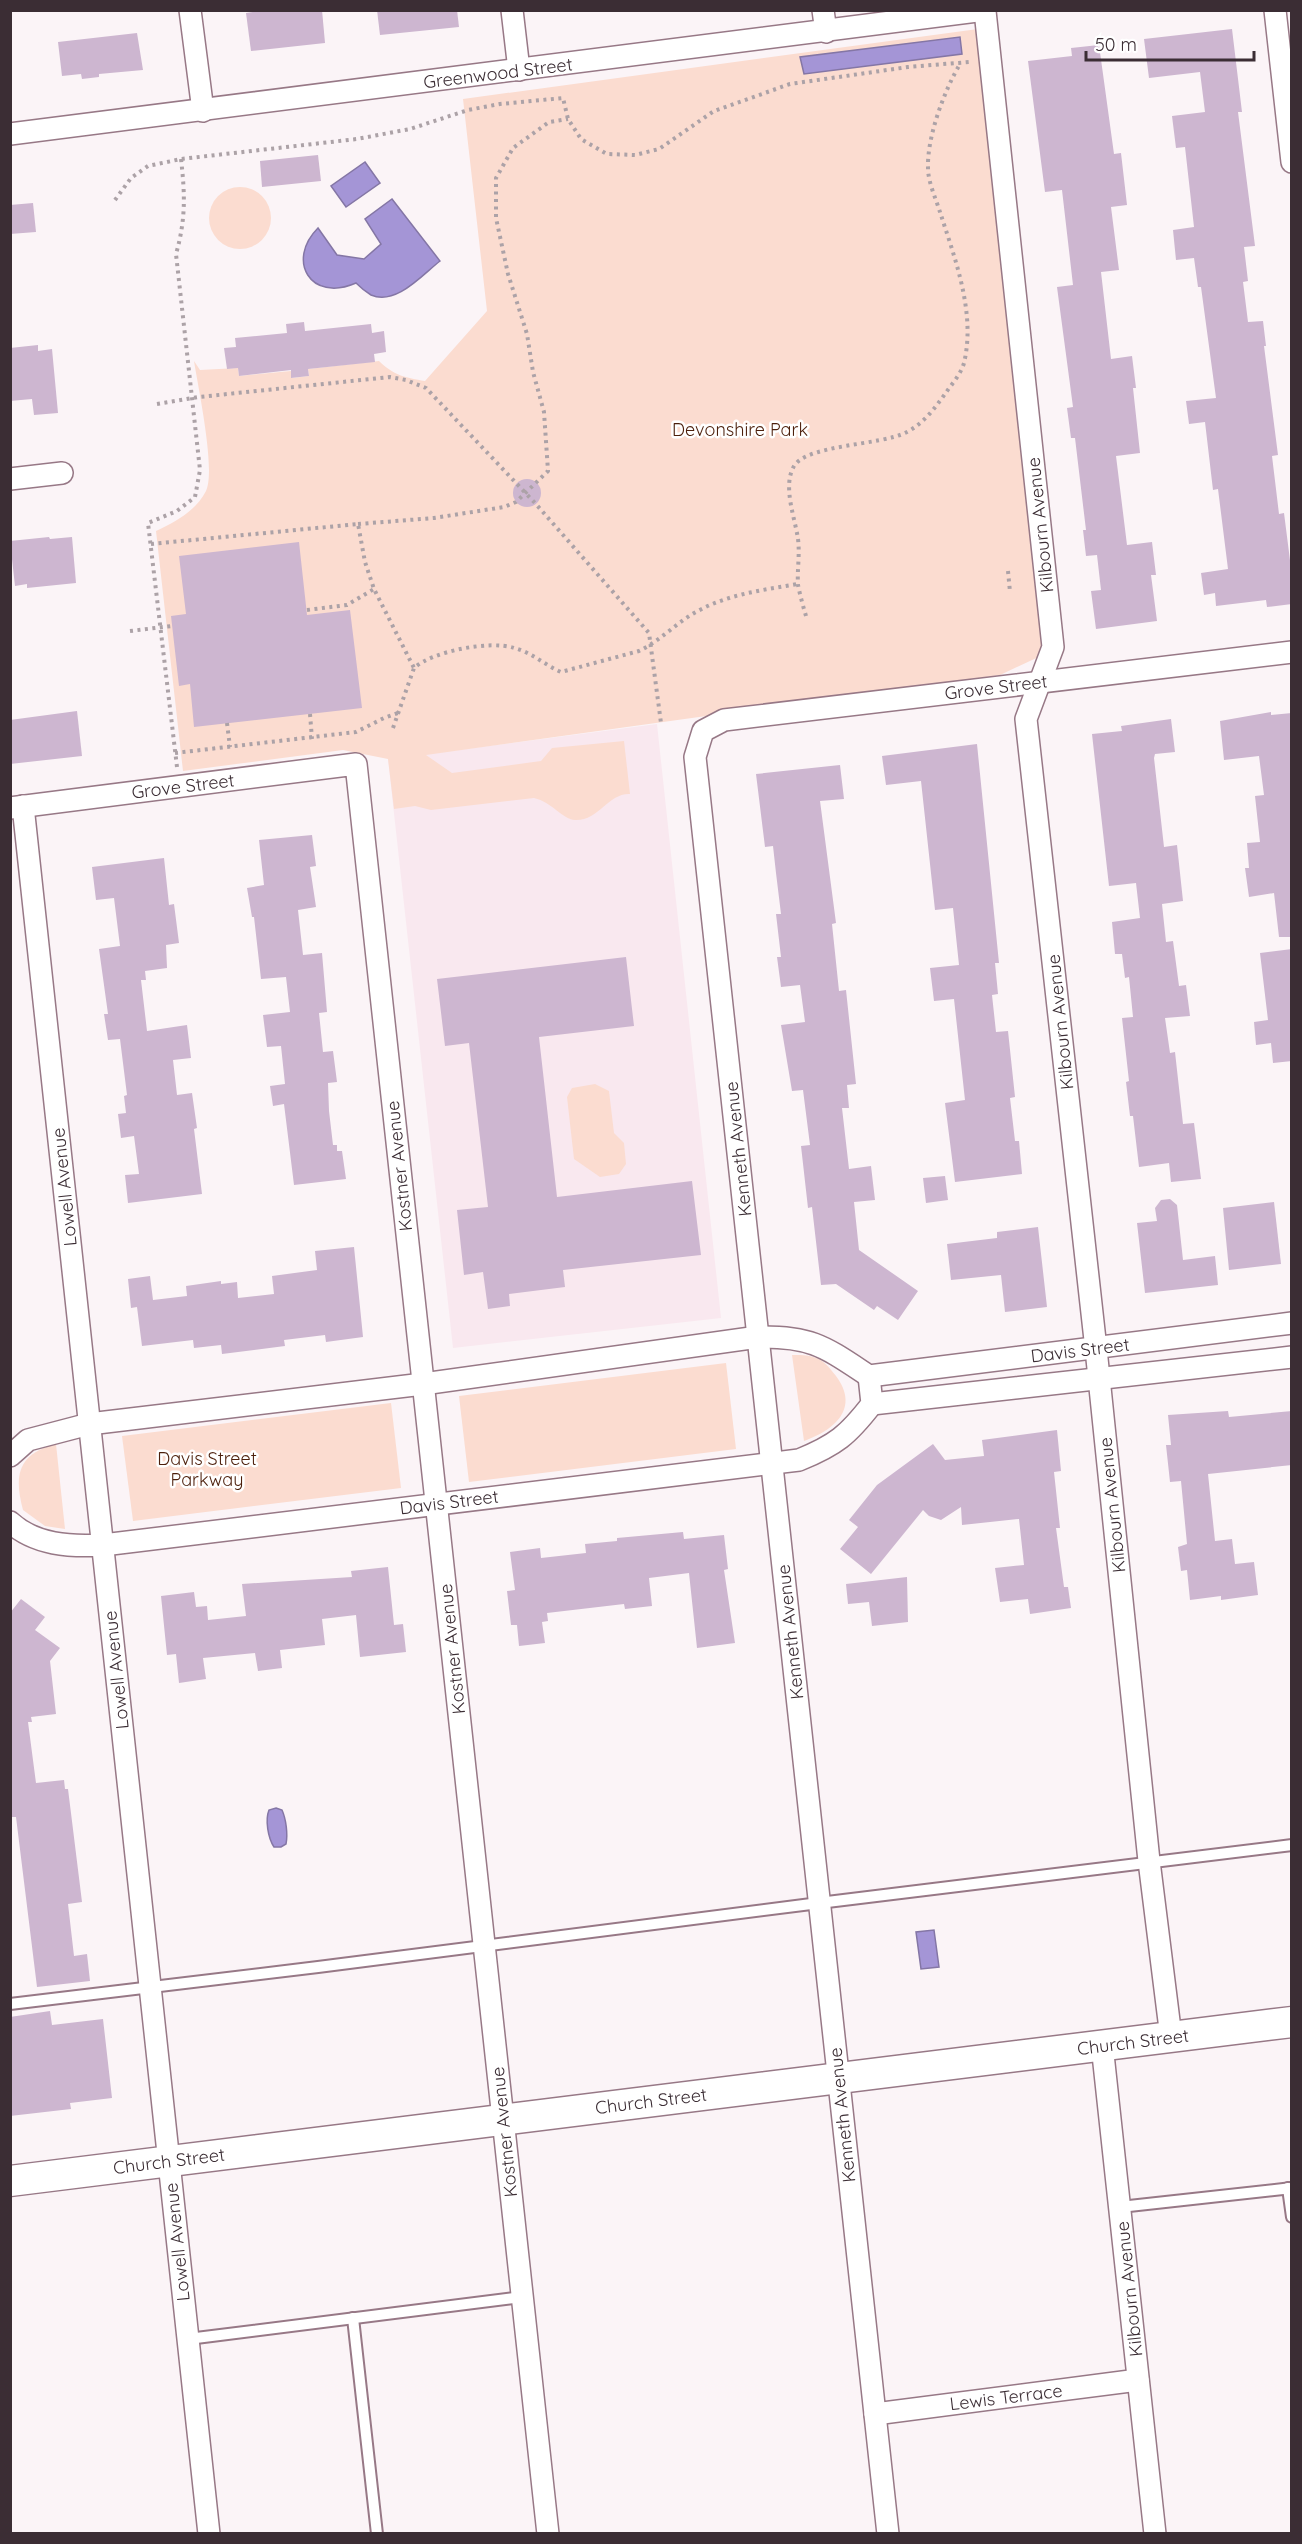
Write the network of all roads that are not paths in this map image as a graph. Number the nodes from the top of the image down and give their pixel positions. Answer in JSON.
{"nodes":[{"id":1,"x":190,"y":10,"type":"edge"},
{"id":2,"x":512,"y":10,"type":"edge"},
{"id":3,"x":823,"y":10,"type":"edge"},
{"id":4,"x":985,"y":10,"type":"edge"},
{"id":5,"x":1275,"y":10,"type":"edge"},
{"id":6,"x":826,"y":32,"type":"junction"},
{"id":7,"x":519,"y":70,"type":"junction"},
{"id":8,"x":203,"y":111,"type":"junction"},
{"id":9,"x":10,"y":134,"type":"edge"},
{"id":10,"x":1292,"y":162,"type":"edge"},
{"id":11,"x":62,"y":473,"type":"dead end"},
{"id":12,"x":10,"y":479,"type":"edge"},
{"id":13,"x":1292,"y":652,"type":"edge"},
{"id":14,"x":1040,"y":682,"type":"junction"},
{"id":15,"x":703,"y":731,"type":"joint"},
{"id":16,"x":356,"y":764,"type":"joint"},
{"id":17,"x":17,"y":807,"type":"edge"},
{"id":18,"x":1292,"y":1323,"type":"edge"},
{"id":19,"x":758,"y":1337,"type":"junction"},
{"id":20,"x":1096,"y":1348,"type":"junction"},
{"id":21,"x":1292,"y":1357,"type":"edge"},
{"id":22,"x":869,"y":1376,"type":"junction"},
{"id":23,"x":1099,"y":1380,"type":"junction"},
{"id":24,"x":423,"y":1384,"type":"junction"},
{"id":25,"x":872,"y":1404,"type":"junction"},
{"id":26,"x":89,"y":1424,"type":"junction"},
{"id":27,"x":10,"y":1456,"type":"edge"},
{"id":28,"x":772,"y":1463,"type":"junction"},
{"id":29,"x":436,"y":1504,"type":"junction"},
{"id":30,"x":10,"y":1522,"type":"edge"},
{"id":31,"x":103,"y":1545,"type":"junction"},
{"id":32,"x":1292,"y":1845,"type":"edge"},
{"id":33,"x":1149,"y":1861,"type":"junction"},
{"id":34,"x":819,"y":1902,"type":"junction"},
{"id":35,"x":484,"y":1945,"type":"junction"},
{"id":36,"x":150,"y":1987,"type":"junction"},
{"id":37,"x":10,"y":2004,"type":"edge"},
{"id":38,"x":1292,"y":2022,"type":"edge"},
{"id":39,"x":1171,"y":2037,"type":"junction"},
{"id":40,"x":1102,"y":2046,"type":"junction"},
{"id":41,"x":838,"y":2078,"type":"junction"},
{"id":42,"x":503,"y":2120,"type":"junction"},
{"id":43,"x":169,"y":2161,"type":"junction"},
{"id":44,"x":10,"y":2181,"type":"edge"},
{"id":45,"x":1290,"y":2188,"type":"edge"},
{"id":46,"x":1120,"y":2207,"type":"junction"},
{"id":47,"x":1292,"y":2217,"type":"edge"},
{"id":48,"x":522,"y":2297,"type":"junction"},
{"id":49,"x":353,"y":2318,"type":"junction"},
{"id":50,"x":188,"y":2338,"type":"junction"},
{"id":51,"x":1138,"y":2380,"type":"junction"},
{"id":52,"x":875,"y":2414,"type":"junction"},
{"id":53,"x":209,"y":2534,"type":"edge"},
{"id":54,"x":377,"y":2534,"type":"edge"},
{"id":55,"x":548,"y":2534,"type":"edge"},
{"id":56,"x":888,"y":2534,"type":"edge"},
{"id":57,"x":1155,"y":2534,"type":"edge"}],
"edges":[{"from":1,"to":8,"type":"street"},
{"from":2,"to":7,"type":"street"},
{"from":3,"to":6,"type":"street"},
{"from":4,"to":6,"type":"street","name":"Greenwood Street"},
{"from":4,"to":14,"type":"street","name":"Kilbourn Avenue"},
{"from":5,"to":10,"type":"street"},
{"from":6,"to":7,"type":"street","name":"Greenwood Street"},
{"from":7,"to":8,"type":"street","name":"Greenwood Street"},
{"from":8,"to":9,"type":"street","name":"Greenwood Street"},
{"from":11,"to":12,"type":"street"},
{"from":13,"to":14,"type":"street","name":"Grove Street"},
{"from":14,"to":15,"type":"street","name":"Grove Street"},
{"from":14,"to":20,"type":"street","name":"Kilbourn Avenue"},
{"from":15,"to":19,"type":"street","name":"Kenneth Avenue"},
{"from":16,"to":17,"type":"street","name":"Grove Street"},
{"from":16,"to":24,"type":"street","name":"Kostner Avenue"},
{"from":17,"to":26,"type":"street","name":"Lowell Avenue"},
{"from":18,"to":20,"type":"street","name":"Davis Street"},
{"from":19,"to":22,"type":"street"},
{"from":19,"to":24,"type":"street"},
{"from":19,"to":28,"type":"street","name":"Kenneth Avenue"},
{"from":20,"to":22,"type":"street","name":"Davis Street"},
{"from":20,"to":23,"type":"street","name":"Kilbourn Avenue"},
{"from":21,"to":23,"type":"street","name":"Davis Street"},
{"from":22,"to":25,"type":"street"},
{"from":23,"to":25,"type":"street","name":"Davis Street"},
{"from":23,"to":33,"type":"street","name":"Kilbourn Avenue"},
{"from":24,"to":26,"type":"street"},
{"from":24,"to":29,"type":"street","name":"Kostner Avenue"},
{"from":25,"to":28,"type":"street","name":"Davis Street"},
{"from":26,"to":27,"type":"street"},
{"from":26,"to":31,"type":"street","name":"Lowell Avenue"},
{"from":28,"to":29,"type":"street","name":"Davis Street"},
{"from":28,"to":34,"type":"street","name":"Kenneth Avenue"},
{"from":29,"to":31,"type":"street","name":"Davis Street"},
{"from":29,"to":35,"type":"street","name":"Kostner Avenue"},
{"from":30,"to":31,"type":"street","name":"Davis Street"},
{"from":31,"to":36,"type":"street","name":"Lowell Avenue"},
{"from":32,"to":33,"type":"lane"},
{"from":33,"to":34,"type":"lane"},
{"from":33,"to":39,"type":"street","name":"Kilbourn Avenue"},
{"from":34,"to":35,"type":"lane"},
{"from":34,"to":41,"type":"street","name":"Kenneth Avenue"},
{"from":35,"to":36,"type":"lane"},
{"from":35,"to":42,"type":"street","name":"Kostner Avenue"},
{"from":36,"to":37,"type":"lane"},
{"from":36,"to":43,"type":"street","name":"Lowell Avenue"},
{"from":38,"to":39,"type":"street","name":"Church Street"},
{"from":39,"to":40,"type":"street","name":"Church Street"},
{"from":40,"to":41,"type":"street","name":"Church Street"},
{"from":40,"to":46,"type":"street","name":"Kilbourn Avenue"},
{"from":41,"to":42,"type":"street","name":"Church Street"},
{"from":41,"to":52,"type":"street","name":"Kenneth Avenue"},
{"from":42,"to":43,"type":"street","name":"Church Street"},
{"from":42,"to":48,"type":"street","name":"Kostner Avenue"},
{"from":43,"to":44,"type":"street","name":"Church Street"},
{"from":43,"to":50,"type":"street","name":"Lowell Avenue"},
{"from":45,"to":46,"type":"lane"},
{"from":45,"to":47,"type":"lane"},
{"from":46,"to":51,"type":"street","name":"Kilbourn Avenue"},
{"from":48,"to":49,"type":"lane"},
{"from":48,"to":55,"type":"street","name":"Kostner Avenue"},
{"from":49,"to":50,"type":"lane"},
{"from":49,"to":54,"type":"lane"},
{"from":50,"to":53,"type":"street","name":"Lowell Avenue"},
{"from":51,"to":52,"type":"street","name":"Lewis Terrace"},
{"from":51,"to":57,"type":"street","name":"Kilbourn Avenue"},
{"from":52,"to":56,"type":"street","name":"Kenneth Avenue"}]}
